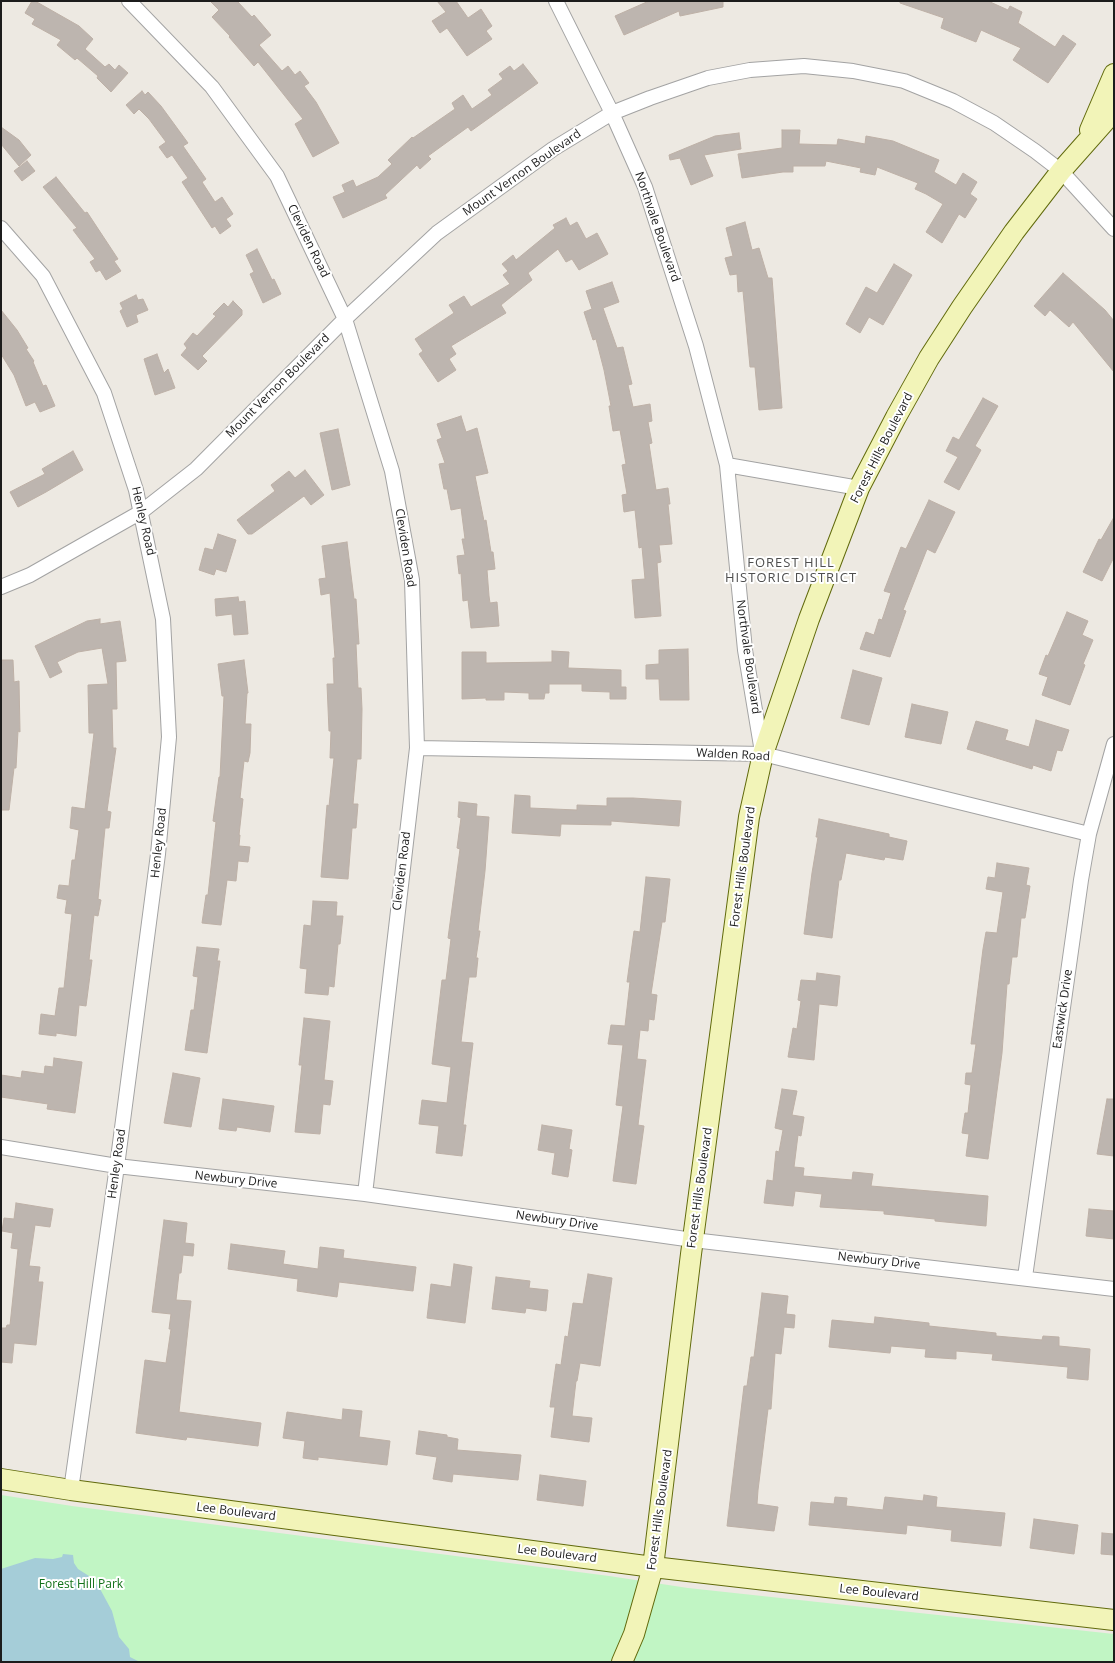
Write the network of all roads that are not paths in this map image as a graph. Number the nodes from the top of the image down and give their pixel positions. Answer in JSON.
{"nodes":[{"id":1,"x":129,"y":1,"type":"edge"},
{"id":2,"x":556,"y":1,"type":"edge"},
{"id":3,"x":1114,"y":74,"type":"edge"},
{"id":4,"x":1114,"y":111,"type":"edge"},
{"id":5,"x":612,"y":113,"type":"junction"},
{"id":6,"x":1082,"y":148,"type":"junction"},
{"id":7,"x":1061,"y":171,"type":"junction"},
{"id":8,"x":1,"y":228,"type":"edge"},
{"id":9,"x":1114,"y":230,"type":"edge"},
{"id":10,"x":345,"y":319,"type":"junction"},
{"id":11,"x":727,"y":465,"type":"junction"},
{"id":12,"x":859,"y":488,"type":"junction"},
{"id":13,"x":141,"y":512,"type":"junction"},
{"id":14,"x":1,"y":587,"type":"edge"},
{"id":15,"x":1114,"y":744,"type":"edge"},
{"id":16,"x":417,"y":748,"type":"junction"},
{"id":17,"x":763,"y":754,"type":"junction"},
{"id":18,"x":1089,"y":834,"type":"junction"},
{"id":19,"x":1,"y":1147,"type":"edge"},
{"id":20,"x":117,"y":1166,"type":"junction"},
{"id":21,"x":365,"y":1194,"type":"junction"},
{"id":22,"x":693,"y":1240,"type":"junction"},
{"id":23,"x":1025,"y":1277,"type":"junction"},
{"id":24,"x":1114,"y":1289,"type":"edge"},
{"id":25,"x":1,"y":1479,"type":"edge"},
{"id":26,"x":71,"y":1490,"type":"junction"},
{"id":27,"x":653,"y":1567,"type":"junction"},
{"id":28,"x":1114,"y":1620,"type":"edge"},
{"id":29,"x":622,"y":1662,"type":"edge"}],
"edges":[{"from":1,"to":10,"type":"street","name":"Cleviden Road"},
{"from":2,"to":5,"type":"street","name":"Northvale Boulevard"},
{"from":3,"to":6,"type":"street","name":"Forest Hills Boulevard"},
{"from":4,"to":6,"type":"street","name":"Forest Hills Boulevard"},
{"from":5,"to":7,"type":"street","name":"Mount Vernon Boulevard"},
{"from":5,"to":10,"type":"street","name":"Mount Vernon Boulevard"},
{"from":5,"to":11,"type":"street","name":"Northvale Boulevard"},
{"from":6,"to":7,"type":"street","name":"Forest Hills Boulevard"},
{"from":7,"to":9,"type":"street","name":"Mount Vernon Boulevard"},
{"from":7,"to":12,"type":"street","name":"Forest Hills Boulevard"},
{"from":8,"to":13,"type":"street","name":"Henley Road"},
{"from":10,"to":13,"type":"street","name":"Mount Vernon Boulevard"},
{"from":10,"to":16,"type":"street","name":"Cleviden Road"},
{"from":11,"to":12,"type":"street"},
{"from":11,"to":17,"type":"street","name":"Northvale Boulevard"},
{"from":12,"to":17,"type":"street","name":"Forest Hills Boulevard"},
{"from":13,"to":14,"type":"street","name":"Mount Vernon Boulevard"},
{"from":13,"to":20,"type":"street","name":"Henley Road"},
{"from":15,"to":18,"type":"street","name":"Eastwick Drive"},
{"from":16,"to":17,"type":"street","name":"Walden Road"},
{"from":16,"to":21,"type":"street","name":"Cleviden Road"},
{"from":17,"to":18,"type":"street","name":"Walden Road"},
{"from":17,"to":22,"type":"street","name":"Forest Hills Boulevard"},
{"from":18,"to":23,"type":"street","name":"Eastwick Drive"},
{"from":19,"to":20,"type":"street","name":"Newbury Drive"},
{"from":20,"to":21,"type":"street","name":"Newbury Drive"},
{"from":20,"to":26,"type":"street","name":"Henley Road"},
{"from":21,"to":22,"type":"street","name":"Newbury Drive"},
{"from":22,"to":23,"type":"street","name":"Newbury Drive"},
{"from":22,"to":27,"type":"street","name":"Forest Hills Boulevard"},
{"from":23,"to":24,"type":"street","name":"Newbury Drive"},
{"from":25,"to":26,"type":"street","name":"Lee Boulevard"},
{"from":26,"to":27,"type":"street","name":"Lee Boulevard"},
{"from":27,"to":28,"type":"street","name":"Lee Boulevard"},
{"from":27,"to":29,"type":"street","name":"Forest Hills Boulevard"}]}
